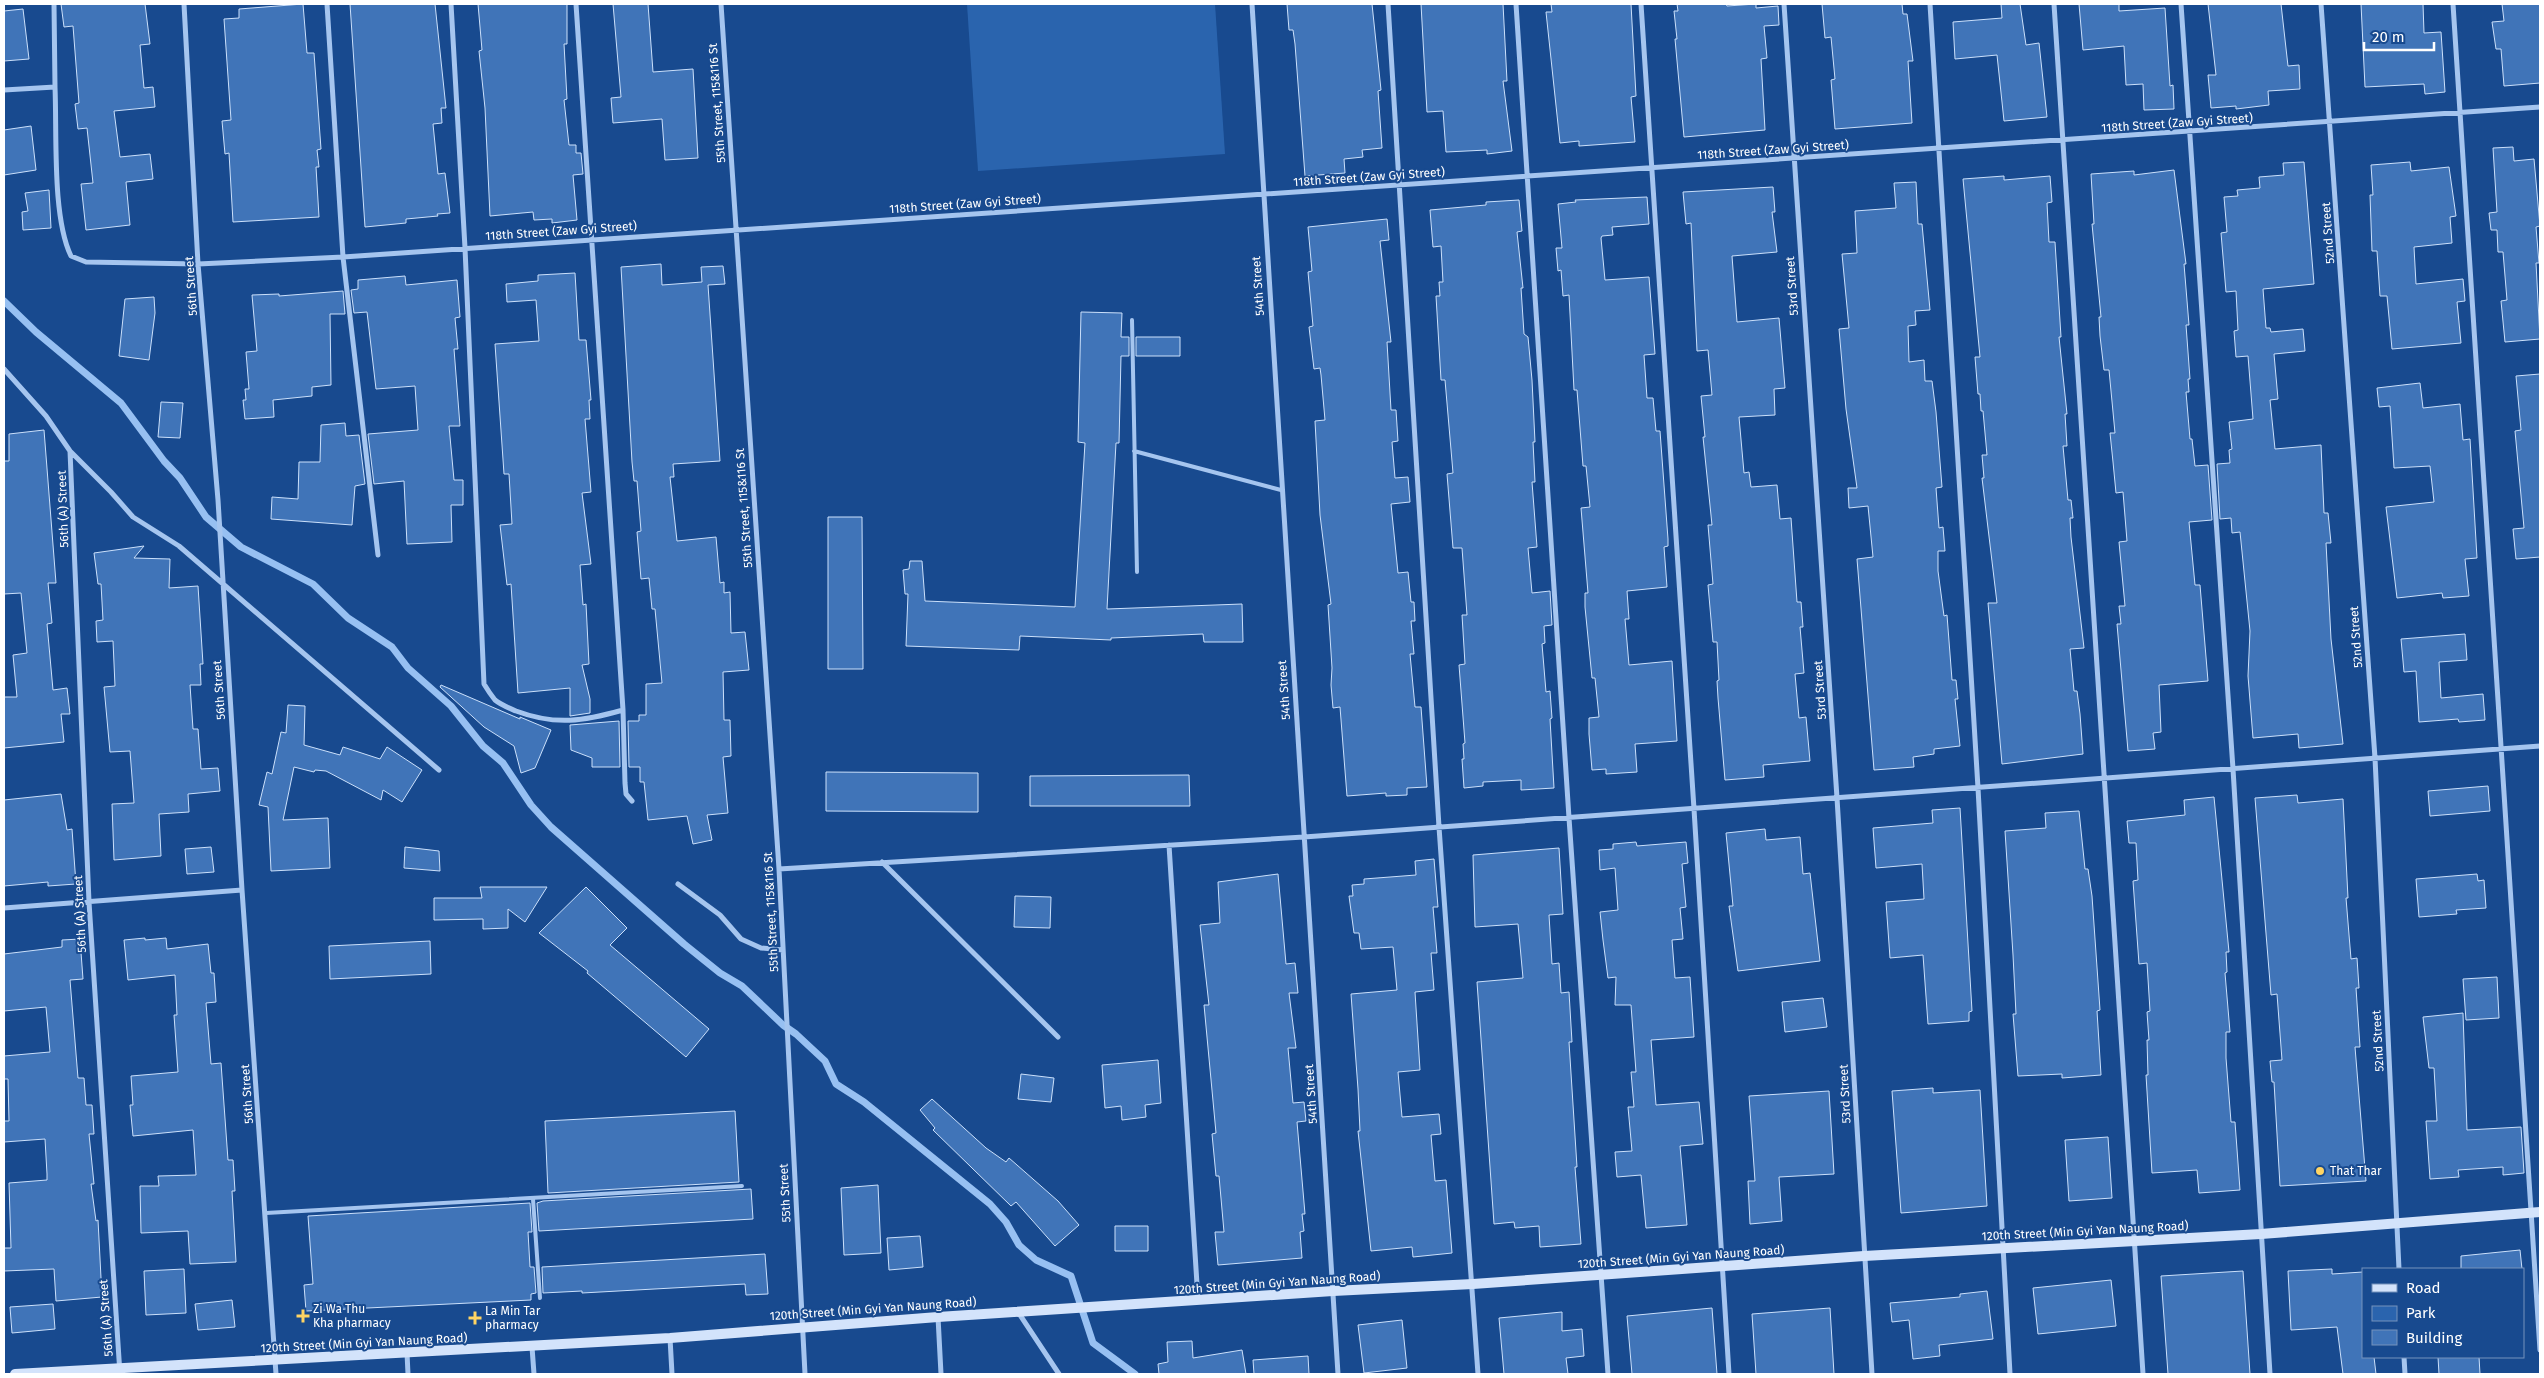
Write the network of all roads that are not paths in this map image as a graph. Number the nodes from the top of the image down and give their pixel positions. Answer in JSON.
{"nodes":[{"id":1,"x":54,"y":4,"type":"edge"},
{"id":2,"x":184,"y":4,"type":"edge"},
{"id":3,"x":327,"y":4,"type":"edge"},
{"id":4,"x":451,"y":4,"type":"edge"},
{"id":5,"x":576,"y":4,"type":"edge"},
{"id":6,"x":721,"y":4,"type":"edge"},
{"id":7,"x":1252,"y":4,"type":"edge"},
{"id":8,"x":1388,"y":4,"type":"edge"},
{"id":9,"x":1516,"y":4,"type":"edge"},
{"id":10,"x":1641,"y":4,"type":"edge"},
{"id":11,"x":1784,"y":4,"type":"edge"},
{"id":12,"x":1930,"y":4,"type":"edge"},
{"id":13,"x":2054,"y":4,"type":"edge"},
{"id":14,"x":2181,"y":4,"type":"edge"},
{"id":15,"x":2321,"y":4,"type":"edge"},
{"id":16,"x":2454,"y":4,"type":"edge"},
{"id":17,"x":55,"y":87,"type":"junction"},
{"id":18,"x":4,"y":90,"type":"edge"},
{"id":19,"x":2540,"y":107,"type":"edge"},
{"id":20,"x":2462,"y":113,"type":"junction"},
{"id":21,"x":2330,"y":123,"type":"junction"},
{"id":22,"x":2188,"y":131,"type":"junction"},
{"id":23,"x":2062,"y":142,"type":"junction"},
{"id":24,"x":1940,"y":149,"type":"junction"},
{"id":25,"x":1793,"y":158,"type":"junction"},
{"id":26,"x":1652,"y":168,"type":"junction"},
{"id":27,"x":1527,"y":176,"type":"junction"},
{"id":28,"x":1398,"y":185,"type":"junction"},
{"id":29,"x":1262,"y":194,"type":"junction"},
{"id":30,"x":736,"y":230,"type":"junction"},
{"id":31,"x":593,"y":239,"type":"junction"},
{"id":32,"x":465,"y":248,"type":"junction"},
{"id":33,"x":343,"y":257,"type":"junction"},
{"id":34,"x":198,"y":264,"type":"junction"},
{"id":35,"x":1132,"y":320,"type":"dead end"},
{"id":36,"x":4,"y":369,"type":"edge"},
{"id":37,"x":70,"y":451,"type":"junction"},
{"id":38,"x":1134,"y":452,"type":"junction"},
{"id":39,"x":1281,"y":490,"type":"junction"},
{"id":40,"x":378,"y":555,"type":"dead end"},
{"id":41,"x":1137,"y":572,"type":"dead end"},
{"id":42,"x":222,"y":584,"type":"junction"},
{"id":43,"x":623,"y":710,"type":"junction"},
{"id":44,"x":2540,"y":746,"type":"edge"},
{"id":45,"x":2502,"y":749,"type":"junction"},
{"id":46,"x":2375,"y":758,"type":"junction"},
{"id":47,"x":2233,"y":769,"type":"junction"},
{"id":48,"x":439,"y":770,"type":"dead end"},
{"id":49,"x":2105,"y":778,"type":"junction"},
{"id":50,"x":1978,"y":788,"type":"junction"},
{"id":51,"x":1837,"y":798,"type":"junction"},
{"id":52,"x":632,"y":801,"type":"dead end"},
{"id":53,"x":1694,"y":809,"type":"junction"},
{"id":54,"x":1569,"y":818,"type":"junction"},
{"id":55,"x":1439,"y":828,"type":"junction"},
{"id":56,"x":1304,"y":837,"type":"junction"},
{"id":57,"x":1169,"y":845,"type":"junction"},
{"id":58,"x":882,"y":862,"type":"junction"},
{"id":59,"x":779,"y":869,"type":"junction"},
{"id":60,"x":678,"y":884,"type":"dead end"},
{"id":61,"x":242,"y":890,"type":"junction"},
{"id":62,"x":89,"y":902,"type":"junction"},
{"id":63,"x":4,"y":908,"type":"edge"},
{"id":64,"x":783,"y":950,"type":"junction"},
{"id":65,"x":786,"y":1010,"type":"joint"},
{"id":66,"x":1058,"y":1037,"type":"dead end"},
{"id":67,"x":742,"y":1186,"type":"dead end"},
{"id":68,"x":533,"y":1199,"type":"junction"},
{"id":69,"x":2536,"y":1212,"type":"edge"},
{"id":70,"x":266,"y":1213,"type":"junction"},
{"id":71,"x":2396,"y":1223,"type":"junction"},
{"id":72,"x":2261,"y":1234,"type":"junction"},
{"id":73,"x":2135,"y":1241,"type":"junction"},
{"id":74,"x":2003,"y":1249,"type":"junction"},
{"id":75,"x":1864,"y":1256,"type":"junction"},
{"id":76,"x":1720,"y":1267,"type":"junction"},
{"id":77,"x":2399,"y":1268,"type":"edge"},
{"id":78,"x":1600,"y":1275,"type":"junction"},
{"id":79,"x":1473,"y":1284,"type":"junction"},
{"id":80,"x":1333,"y":1290,"type":"junction"},
{"id":81,"x":540,"y":1298,"type":"dead end"},
{"id":82,"x":1198,"y":1300,"type":"junction"},
{"id":83,"x":1018,"y":1312,"type":"junction"},
{"id":84,"x":938,"y":1317,"type":"junction"},
{"id":85,"x":801,"y":1326,"type":"junction"},
{"id":86,"x":670,"y":1338,"type":"junction"},
{"id":87,"x":532,"y":1347,"type":"junction"},
{"id":88,"x":2540,"y":1350,"type":"edge"},
{"id":89,"x":407,"y":1353,"type":"junction"},
{"id":90,"x":2404,"y":1358,"type":"edge"},
{"id":91,"x":275,"y":1359,"type":"junction"},
{"id":92,"x":120,"y":1372,"type":"edge"},
{"id":93,"x":15,"y":1374,"type":"edge"},
{"id":94,"x":276,"y":1374,"type":"edge"},
{"id":95,"x":408,"y":1374,"type":"edge"},
{"id":96,"x":534,"y":1374,"type":"edge"},
{"id":97,"x":672,"y":1374,"type":"edge"},
{"id":98,"x":804,"y":1374,"type":"edge"},
{"id":99,"x":941,"y":1374,"type":"edge"},
{"id":100,"x":1059,"y":1374,"type":"edge"},
{"id":101,"x":1338,"y":1374,"type":"edge"},
{"id":102,"x":1478,"y":1374,"type":"edge"},
{"id":103,"x":1608,"y":1374,"type":"edge"},
{"id":104,"x":1729,"y":1374,"type":"edge"},
{"id":105,"x":1872,"y":1374,"type":"edge"},
{"id":106,"x":2010,"y":1374,"type":"edge"},
{"id":107,"x":2143,"y":1374,"type":"edge"},
{"id":108,"x":2270,"y":1374,"type":"edge"},
{"id":109,"x":2405,"y":1374,"type":"edge"}],
"edges":[{"from":1,"to":17,"type":"street","name":"118th Street (Zaw Gyi Street)"},
{"from":2,"to":34,"type":"street","name":"56th Street"},
{"from":3,"to":33,"type":"street"},
{"from":4,"to":32,"type":"street"},
{"from":5,"to":31,"type":"street"},
{"from":6,"to":30,"type":"street","name":"55th Street, 115&116 St"},
{"from":7,"to":29,"type":"street","name":"54th Street"},
{"from":8,"to":28,"type":"street"},
{"from":9,"to":27,"type":"street"},
{"from":10,"to":26,"type":"street"},
{"from":11,"to":25,"type":"street","name":"53rd Street"},
{"from":12,"to":24,"type":"street"},
{"from":13,"to":23,"type":"street"},
{"from":14,"to":22,"type":"street"},
{"from":15,"to":21,"type":"street","name":"52nd Street"},
{"from":16,"to":20,"type":"street"},
{"from":17,"to":18,"type":"street"},
{"from":17,"to":34,"type":"street","name":"118th Street (Zaw Gyi Street)"},
{"from":19,"to":20,"type":"street","name":"118th Street (Zaw Gyi Street)"},
{"from":20,"to":21,"type":"street","name":"118th Street (Zaw Gyi Street)"},
{"from":20,"to":45,"type":"street"},
{"from":21,"to":22,"type":"street","name":"118th Street (Zaw Gyi Street)"},
{"from":21,"to":46,"type":"street","name":"52nd Street"},
{"from":22,"to":23,"type":"street","name":"118th Street (Zaw Gyi Street)"},
{"from":22,"to":47,"type":"street"},
{"from":23,"to":24,"type":"street","name":"118th Street (Zaw Gyi Street)"},
{"from":23,"to":49,"type":"street"},
{"from":24,"to":25,"type":"street","name":"118th Street (Zaw Gyi Street)"},
{"from":24,"to":50,"type":"street"},
{"from":25,"to":26,"type":"street","name":"118th Street (Zaw Gyi Street)"},
{"from":25,"to":51,"type":"street","name":"53rd Street"},
{"from":26,"to":27,"type":"street","name":"118th Street (Zaw Gyi Street)"},
{"from":26,"to":53,"type":"street"},
{"from":27,"to":28,"type":"street","name":"118th Street (Zaw Gyi Street)"},
{"from":27,"to":54,"type":"street"},
{"from":28,"to":29,"type":"street","name":"118th Street (Zaw Gyi Street)"},
{"from":28,"to":55,"type":"street"},
{"from":29,"to":30,"type":"street","name":"118th Street (Zaw Gyi Street)"},
{"from":29,"to":39,"type":"street","name":"54th Street"},
{"from":30,"to":31,"type":"street","name":"118th Street (Zaw Gyi Street)"},
{"from":30,"to":59,"type":"street","name":"55th Street, 115&116 St"},
{"from":31,"to":32,"type":"street","name":"118th Street (Zaw Gyi Street)"},
{"from":31,"to":43,"type":"street"},
{"from":32,"to":33,"type":"street","name":"118th Street (Zaw Gyi Street)"},
{"from":32,"to":43,"type":"street"},
{"from":33,"to":34,"type":"street","name":"118th Street (Zaw Gyi Street)"},
{"from":33,"to":40,"type":"street"},
{"from":34,"to":42,"type":"street","name":"56th Street"},
{"from":35,"to":38,"type":"lane"},
{"from":36,"to":37,"type":"street"},
{"from":37,"to":42,"type":"street"},
{"from":37,"to":62,"type":"street","name":"56th (A) Street"},
{"from":38,"to":39,"type":"lane"},
{"from":38,"to":41,"type":"lane"},
{"from":39,"to":56,"type":"street","name":"54th Street"},
{"from":42,"to":48,"type":"street"},
{"from":42,"to":61,"type":"street","name":"56th Street"},
{"from":43,"to":52,"type":"street"},
{"from":44,"to":45,"type":"street"},
{"from":45,"to":46,"type":"street"},
{"from":45,"to":69,"type":"street"},
{"from":46,"to":47,"type":"street"},
{"from":46,"to":71,"type":"street","name":"52nd Street"},
{"from":47,"to":49,"type":"street"},
{"from":47,"to":72,"type":"street"},
{"from":49,"to":50,"type":"street"},
{"from":49,"to":73,"type":"street"},
{"from":50,"to":51,"type":"street"},
{"from":50,"to":74,"type":"street"},
{"from":51,"to":53,"type":"street"},
{"from":51,"to":75,"type":"street","name":"53rd Street"},
{"from":53,"to":54,"type":"street"},
{"from":53,"to":76,"type":"street"},
{"from":54,"to":55,"type":"street"},
{"from":54,"to":78,"type":"street"},
{"from":55,"to":56,"type":"street"},
{"from":55,"to":79,"type":"street"},
{"from":56,"to":57,"type":"street"},
{"from":56,"to":80,"type":"street","name":"54th Street"},
{"from":57,"to":58,"type":"street"},
{"from":57,"to":82,"type":"street"},
{"from":58,"to":59,"type":"street"},
{"from":58,"to":66,"type":"street"},
{"from":59,"to":64,"type":"street","name":"55th Street, 115&116 St"},
{"from":60,"to":64,"type":"street"},
{"from":61,"to":62,"type":"street"},
{"from":61,"to":70,"type":"street","name":"56th Street"},
{"from":62,"to":63,"type":"street"},
{"from":62,"to":92,"type":"street","name":"56th (A) Street"},
{"from":64,"to":65,"type":"street","name":"55th Street, 115&116 St"},
{"from":65,"to":85,"type":"street","name":"55th Street"},
{"from":67,"to":68,"type":"lane"},
{"from":68,"to":70,"type":"lane"},
{"from":68,"to":81,"type":"lane"},
{"from":69,"to":71,"type":"main road","name":"120th Street (Min Gyi Yan Naung Road)"},
{"from":69,"to":88,"type":"street"},
{"from":70,"to":91,"type":"street","name":"56th Street"},
{"from":71,"to":72,"type":"main road","name":"120th Street (Min Gyi Yan Naung Road)"},
{"from":71,"to":77,"type":"street","name":"52nd Street"},
{"from":72,"to":73,"type":"main road","name":"120th Street (Min Gyi Yan Naung Road)"},
{"from":72,"to":108,"type":"street"},
{"from":73,"to":74,"type":"main road","name":"120th Street (Min Gyi Yan Naung Road)"},
{"from":73,"to":107,"type":"street"},
{"from":74,"to":75,"type":"main road","name":"120th Street (Min Gyi Yan Naung Road)"},
{"from":74,"to":106,"type":"street"},
{"from":75,"to":76,"type":"main road","name":"120th Street (Min Gyi Yan Naung Road)"},
{"from":75,"to":105,"type":"street","name":"53rd Street"},
{"from":76,"to":78,"type":"main road","name":"120th Street (Min Gyi Yan Naung Road)"},
{"from":76,"to":104,"type":"street"},
{"from":78,"to":79,"type":"main road","name":"120th Street (Min Gyi Yan Naung Road)"},
{"from":78,"to":103,"type":"street"},
{"from":79,"to":80,"type":"main road","name":"120th Street (Min Gyi Yan Naung Road)"},
{"from":79,"to":102,"type":"street"},
{"from":80,"to":82,"type":"main road","name":"120th Street (Min Gyi Yan Naung Road)"},
{"from":80,"to":101,"type":"street","name":"54th Street"},
{"from":82,"to":83,"type":"main road","name":"120th Street (Min Gyi Yan Naung Road)"},
{"from":83,"to":84,"type":"main road","name":"120th Street (Min Gyi Yan Naung Road)"},
{"from":83,"to":100,"type":"street"},
{"from":84,"to":85,"type":"main road","name":"120th Street (Min Gyi Yan Naung Road)"},
{"from":84,"to":99,"type":"street"},
{"from":85,"to":86,"type":"main road","name":"120th Street (Min Gyi Yan Naung Road)"},
{"from":85,"to":98,"type":"street","name":"55th Street"},
{"from":86,"to":87,"type":"main road","name":"120th Street (Min Gyi Yan Naung Road)"},
{"from":86,"to":97,"type":"street"},
{"from":87,"to":89,"type":"main road","name":"120th Street (Min Gyi Yan Naung Road)"},
{"from":87,"to":96,"type":"street"},
{"from":89,"to":91,"type":"main road","name":"120th Street (Min Gyi Yan Naung Road)"},
{"from":89,"to":95,"type":"street"},
{"from":90,"to":109,"type":"street"},
{"from":91,"to":92,"type":"main road","name":"120th Street (Min Gyi Yan Naung Road)"},
{"from":91,"to":94,"type":"street","name":"56th Street"},
{"from":92,"to":93,"type":"main road","name":"120th Street (Min Gyi Yan Naung Road)"}]}
